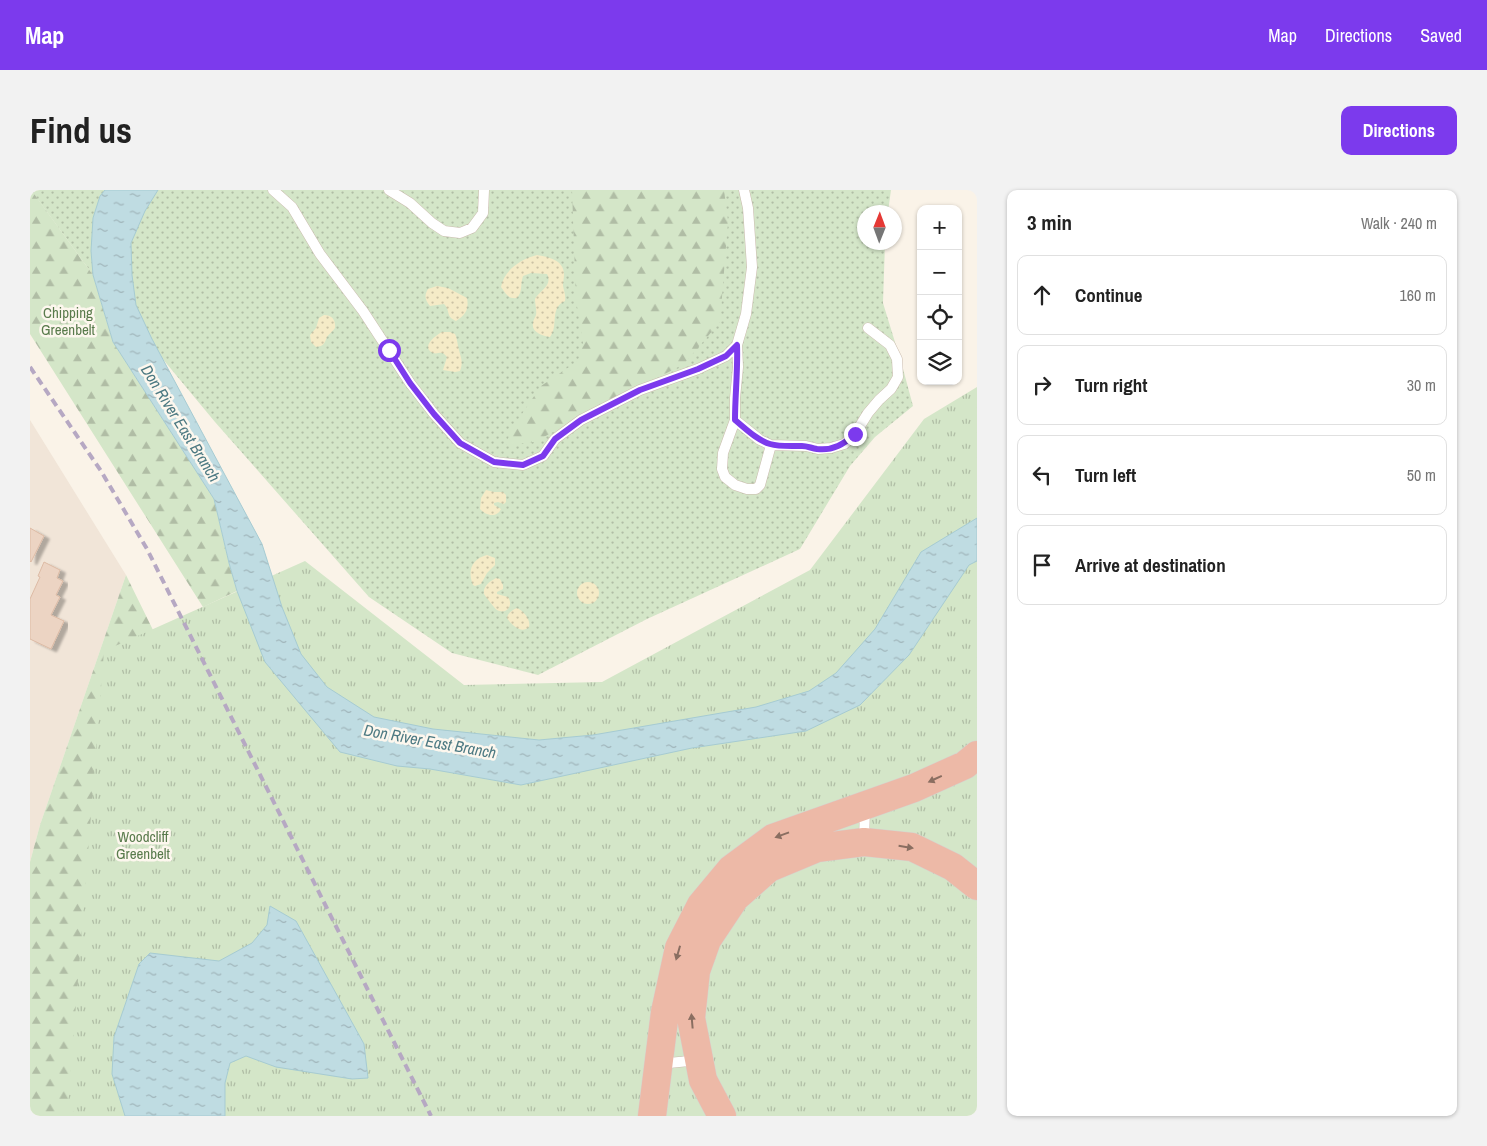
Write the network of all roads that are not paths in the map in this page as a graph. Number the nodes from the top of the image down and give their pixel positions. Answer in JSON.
{"nodes":[{"id":1,"x":273,"y":190,"type":"edge"},
{"id":2,"x":389,"y":190,"type":"edge"},
{"id":3,"x":484,"y":190,"type":"edge"},
{"id":4,"x":744,"y":190,"type":"edge"},
{"id":5,"x":868,"y":328,"type":"dead end"},
{"id":6,"x":737,"y":345,"type":"junction"},
{"id":7,"x":735,"y":420,"type":"junction"},
{"id":8,"x":771,"y":445,"type":"junction"},
{"id":9,"x":977,"y":755,"type":"edge"},
{"id":10,"x":865,"y":806,"type":"junction"},
{"id":11,"x":864,"y":842,"type":"junction"},
{"id":12,"x":977,"y":886,"type":"edge"},
{"id":13,"x":699,"y":1060,"type":"junction"},
{"id":14,"x":658,"y":1064,"type":"junction"},
{"id":15,"x":652,"y":1116,"type":"edge"},
{"id":16,"x":722,"y":1116,"type":"edge"}],
"edges":[{"from":1,"to":6,"type":"lane"},
{"from":2,"to":3,"type":"lane"},
{"from":4,"to":6,"type":"lane"},
{"from":5,"to":8,"type":"lane"},
{"from":6,"to":7,"type":"lane"},
{"from":7,"to":8,"type":"lane"},
{"from":7,"to":8,"type":"lane"},
{"from":9,"to":10,"type":"highway","one_way":true},
{"from":10,"to":11,"type":"lane"},
{"from":10,"to":14,"type":"highway","one_way":true},
{"from":11,"to":12,"type":"highway","one_way":true},
{"from":13,"to":11,"type":"highway","one_way":true},
{"from":13,"to":14,"type":"lane"},
{"from":13,"to":16,"type":"highway"},
{"from":14,"to":15,"type":"highway"}]}
